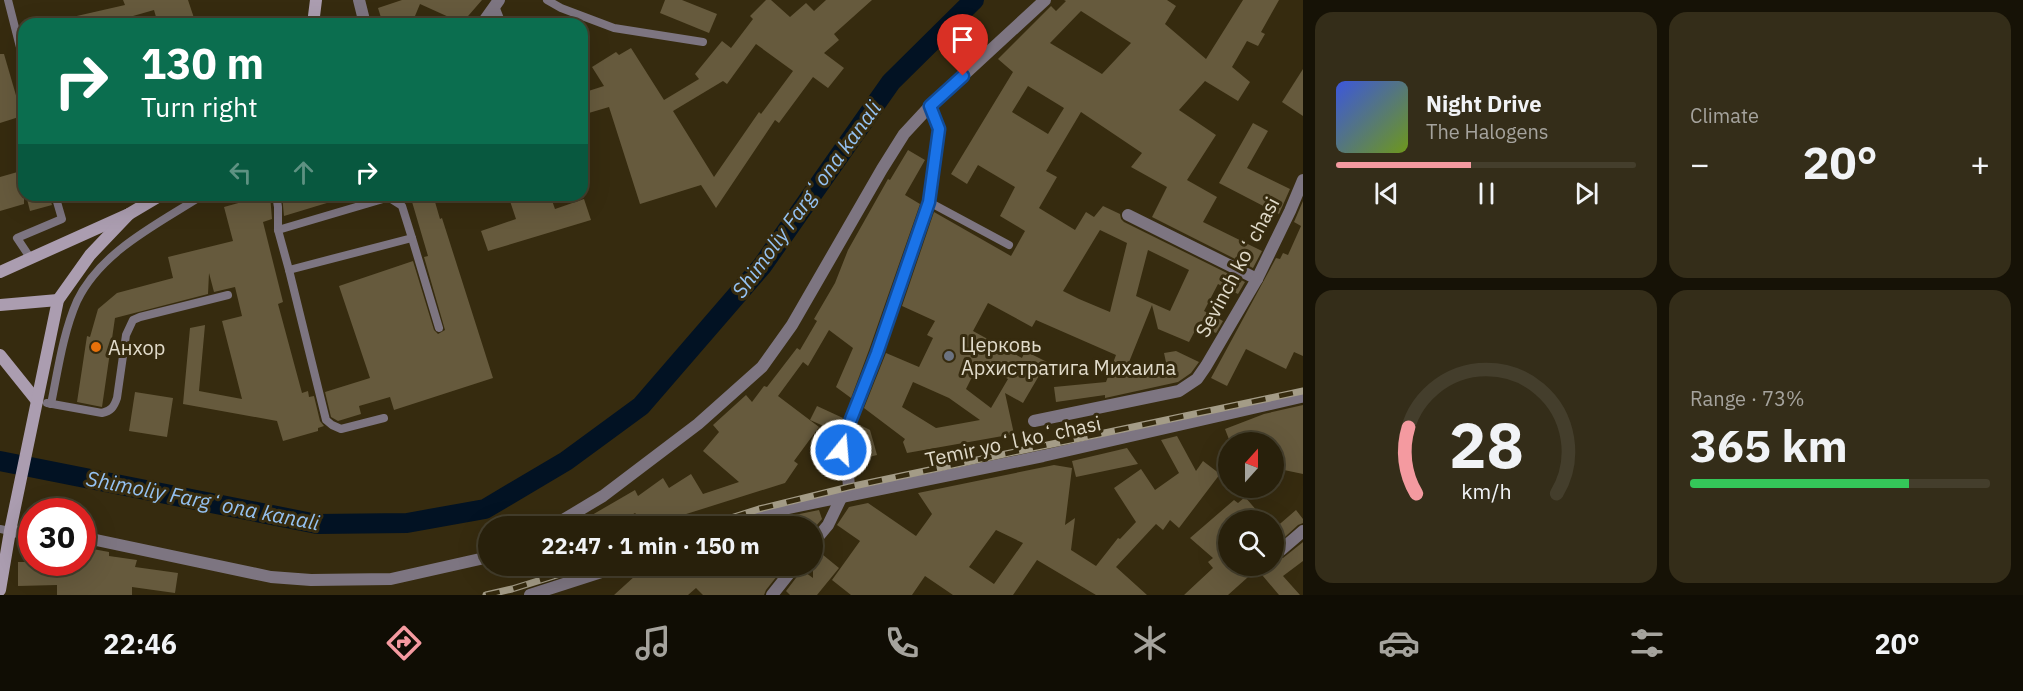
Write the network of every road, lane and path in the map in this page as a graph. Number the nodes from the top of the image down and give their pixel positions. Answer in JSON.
{"nodes":[{"id":1,"x":8,"y":0,"type":"edge"},
{"id":2,"x":316,"y":0,"type":"edge"},
{"id":3,"x":359,"y":0,"type":"edge"},
{"id":4,"x":547,"y":0,"type":"edge"},
{"id":5,"x":1045,"y":0,"type":"edge"},
{"id":6,"x":497,"y":3,"type":"edge"},
{"id":7,"x":314,"y":18,"type":"edge"},
{"id":8,"x":364,"y":18,"type":"edge"},
{"id":9,"x":486,"y":18,"type":"edge"},
{"id":10,"x":501,"y":18,"type":"edge"},
{"id":11,"x":588,"y":18,"type":"edge"},
{"id":12,"x":588,"y":18,"type":"edge"},
{"id":13,"x":18,"y":39,"type":"edge"},
{"id":14,"x":703,"y":42,"type":"dead end"},
{"id":15,"x":930,"y":106,"type":"junction"},
{"id":16,"x":1303,"y":180,"type":"edge"},
{"id":17,"x":57,"y":201,"type":"edge"},
{"id":18,"x":151,"y":201,"type":"edge"},
{"id":19,"x":193,"y":201,"type":"edge"},
{"id":20,"x":277,"y":201,"type":"edge"},
{"id":21,"x":376,"y":201,"type":"edge"},
{"id":22,"x":394,"y":201,"type":"edge"},
{"id":23,"x":929,"y":202,"type":"junction"},
{"id":24,"x":129,"y":214,"type":"junction"},
{"id":25,"x":1128,"y":215,"type":"dead end"},
{"id":26,"x":278,"y":230,"type":"junction"},
{"id":27,"x":412,"y":238,"type":"junction"},
{"id":28,"x":1009,"y":245,"type":"dead end"},
{"id":29,"x":31,"y":259,"type":"junction"},
{"id":30,"x":289,"y":270,"type":"junction"},
{"id":31,"x":0,"y":272,"type":"edge"},
{"id":32,"x":1257,"y":279,"type":"junction"},
{"id":33,"x":228,"y":295,"type":"dead end"},
{"id":34,"x":58,"y":300,"type":"junction"},
{"id":35,"x":0,"y":305,"type":"edge"},
{"id":36,"x":439,"y":328,"type":"dead end"},
{"id":37,"x":0,"y":355,"type":"edge"},
{"id":38,"x":1301,"y":397,"type":"dead end"},
{"id":39,"x":37,"y":401,"type":"junction"},
{"id":40,"x":51,"y":404,"type":"junction"},
{"id":41,"x":384,"y":418,"type":"dead end"},
{"id":42,"x":1034,"y":421,"type":"dead end"},
{"id":43,"x":845,"y":491,"type":"junction"},
{"id":44,"x":570,"y":516,"type":"edge"},
{"id":45,"x":762,"y":516,"type":"edge"},
{"id":46,"x":5,"y":530,"type":"edge"},
{"id":47,"x":823,"y":531,"type":"edge"},
{"id":48,"x":1303,"y":531,"type":"edge"},
{"id":49,"x":96,"y":540,"type":"edge"},
{"id":50,"x":1284,"y":547,"type":"edge"},
{"id":51,"x":478,"y":559,"type":"edge"},
{"id":52,"x":589,"y":576,"type":"edge"},
{"id":53,"x":787,"y":576,"type":"edge"},
{"id":54,"x":0,"y":591,"type":"edge"},
{"id":55,"x":530,"y":595,"type":"edge"},
{"id":56,"x":772,"y":595,"type":"edge"}],
"edges":[{"from":1,"to":13,"type":"lane"},
{"from":2,"to":7,"type":"main road"},
{"from":3,"to":8,"type":"street"},
{"from":4,"to":11,"type":"lane"},
{"from":5,"to":15,"type":"street"},
{"from":6,"to":9,"type":"street"},
{"from":6,"to":10,"type":"lane"},
{"from":12,"to":14,"type":"lane"},
{"from":15,"to":23,"type":"street"},
{"from":15,"to":44,"type":"street"},
{"from":16,"to":32,"type":"street","name":"Sevinch koʻchasi"},
{"from":17,"to":29,"type":"lane"},
{"from":18,"to":24,"type":"main road"},
{"from":19,"to":40,"type":"lane"},
{"from":20,"to":26,"type":"lane"},
{"from":21,"to":26,"type":"lane"},
{"from":22,"to":27,"type":"lane"},
{"from":23,"to":28,"type":"lane"},
{"from":23,"to":43,"type":"street"},
{"from":24,"to":29,"type":"main road"},
{"from":24,"to":34,"type":"main road"},
{"from":25,"to":32,"type":"street"},
{"from":26,"to":30,"type":"lane"},
{"from":27,"to":30,"type":"lane"},
{"from":27,"to":36,"type":"lane"},
{"from":29,"to":31,"type":"main road"},
{"from":30,"to":41,"type":"lane"},
{"from":32,"to":42,"type":"street","name":"Sevinch koʻchasi"},
{"from":33,"to":40,"type":"lane"},
{"from":34,"to":35,"type":"main road"},
{"from":34,"to":39,"type":"main road"},
{"from":37,"to":39,"type":"main road"},
{"from":38,"to":43,"type":"street","name":"Temir yoʻl koʻchasi"},
{"from":39,"to":40,"type":"lane"},
{"from":39,"to":46,"type":"main road"},
{"from":43,"to":45,"type":"street","name":"Temir yoʻl koʻchasi"},
{"from":43,"to":47,"type":"street"},
{"from":46,"to":54,"type":"main road"},
{"from":48,"to":50,"type":"street"},
{"from":49,"to":51,"type":"street"},
{"from":52,"to":55,"type":"street"},
{"from":53,"to":56,"type":"street"}]}
